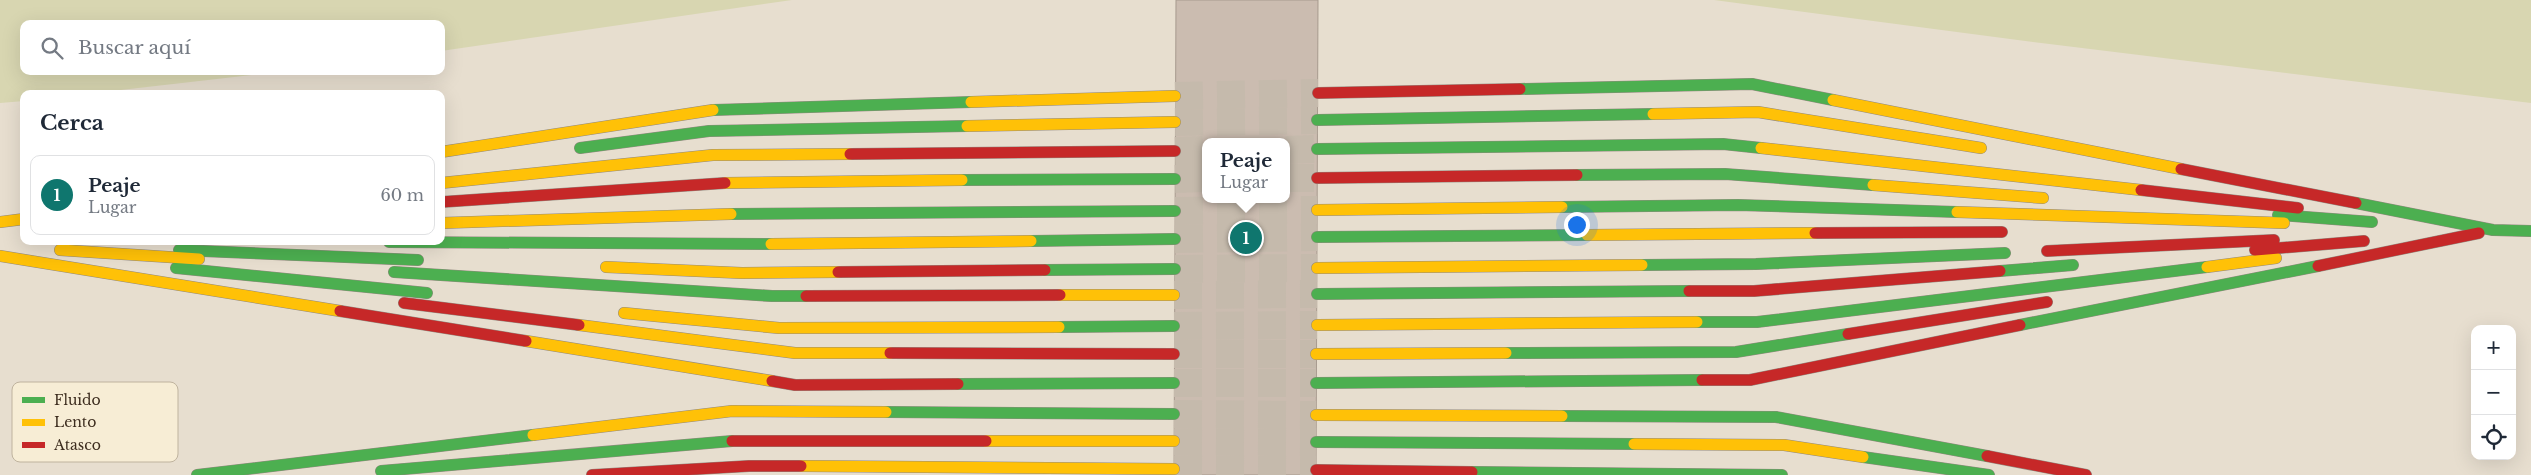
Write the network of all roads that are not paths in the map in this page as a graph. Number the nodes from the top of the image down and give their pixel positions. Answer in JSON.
{"nodes":[{"id":1,"x":1318,"y":93,"type":"tunnel mouth"},
{"id":2,"x":1175,"y":96,"type":"tunnel mouth"},
{"id":3,"x":1318,"y":120,"type":"tunnel mouth"},
{"id":4,"x":1175,"y":122,"type":"tunnel mouth"},
{"id":5,"x":1317,"y":149,"type":"tunnel mouth"},
{"id":6,"x":566,"y":150,"type":"dead end"},
{"id":7,"x":1175,"y":150,"type":"tunnel mouth"},
{"id":8,"x":1993,"y":150,"type":"dead end"},
{"id":9,"x":445,"y":151,"type":"edge"},
{"id":10,"x":2150,"y":175,"type":"dead end"},
{"id":11,"x":1317,"y":178,"type":"tunnel mouth"},
{"id":12,"x":1175,"y":179,"type":"tunnel mouth"},
{"id":13,"x":445,"y":183,"type":"edge"},
{"id":14,"x":2054,"y":198,"type":"dead end"},
{"id":15,"x":445,"y":202,"type":"edge"},
{"id":16,"x":2174,"y":207,"type":"dead end"},
{"id":17,"x":1317,"y":210,"type":"tunnel mouth"},
{"id":18,"x":1175,"y":211,"type":"tunnel mouth"},
{"id":19,"x":20,"y":221,"type":"edge"},
{"id":20,"x":445,"y":223,"type":"edge"},
{"id":21,"x":20,"y":226,"type":"edge"},
{"id":22,"x":0,"y":227,"type":"edge"},
{"id":23,"x":20,"y":230,"type":"edge"},
{"id":24,"x":2382,"y":230,"type":"junction"},
{"id":25,"x":2493,"y":230,"type":"junction"},
{"id":26,"x":2176,"y":231,"type":"dead end"},
{"id":27,"x":2295,"y":231,"type":"dead end"},
{"id":28,"x":2325,"y":231,"type":"dead end"},
{"id":29,"x":2423,"y":231,"type":"dead end"},
{"id":30,"x":2531,"y":231,"type":"edge"},
{"id":31,"x":2018,"y":232,"type":"dead end"},
{"id":32,"x":1317,"y":237,"type":"tunnel mouth"},
{"id":33,"x":2394,"y":238,"type":"dead end"},
{"id":34,"x":1175,"y":239,"type":"tunnel mouth"},
{"id":35,"x":445,"y":242,"type":"edge"},
{"id":36,"x":20,"y":247,"type":"dead end"},
{"id":37,"x":0,"y":250,"type":"edge"},
{"id":38,"x":2035,"y":251,"type":"dead end"},
{"id":39,"x":2015,"y":252,"type":"dead end"},
{"id":40,"x":0,"y":256,"type":"edge"},
{"id":41,"x":2168,"y":257,"type":"dead end"},
{"id":42,"x":425,"y":260,"type":"dead end"},
{"id":43,"x":2089,"y":264,"type":"dead end"},
{"id":44,"x":594,"y":267,"type":"dead end"},
{"id":45,"x":1317,"y":268,"type":"tunnel mouth"},
{"id":46,"x":1174,"y":269,"type":"tunnel mouth"},
{"id":47,"x":366,"y":270,"type":"dead end"},
{"id":48,"x":386,"y":271,"type":"dead end"},
{"id":49,"x":2139,"y":287,"type":"dead end"},
{"id":50,"x":1317,"y":294,"type":"tunnel mouth"},
{"id":51,"x":444,"y":295,"type":"dead end"},
{"id":52,"x":1174,"y":295,"type":"tunnel mouth"},
{"id":53,"x":373,"y":300,"type":"dead end"},
{"id":54,"x":2060,"y":300,"type":"dead end"},
{"id":55,"x":392,"y":302,"type":"dead end"},
{"id":56,"x":612,"y":312,"type":"dead end"},
{"id":57,"x":1317,"y":325,"type":"tunnel mouth"},
{"id":58,"x":1174,"y":326,"type":"tunnel mouth"},
{"id":59,"x":1174,"y":354,"type":"tunnel mouth"},
{"id":60,"x":1316,"y":354,"type":"tunnel mouth"},
{"id":61,"x":1174,"y":383,"type":"tunnel mouth"},
{"id":62,"x":1316,"y":383,"type":"tunnel mouth"},
{"id":63,"x":1174,"y":414,"type":"tunnel mouth"},
{"id":64,"x":1316,"y":415,"type":"tunnel mouth"},
{"id":65,"x":1174,"y":441,"type":"tunnel mouth"},
{"id":66,"x":1316,"y":442,"type":"tunnel mouth"},
{"id":67,"x":1174,"y":468,"type":"tunnel mouth"},
{"id":68,"x":1316,"y":470,"type":"dead end"},
{"id":69,"x":374,"y":472,"type":"dead end"},
{"id":70,"x":198,"y":475,"type":"edge"},
{"id":71,"x":592,"y":475,"type":"edge"},
{"id":72,"x":1782,"y":475,"type":"edge"},
{"id":73,"x":1989,"y":475,"type":"edge"},
{"id":74,"x":2086,"y":475,"type":"edge"}],
"edges":[{"from":1,"to":25,"type":"highway"},
{"from":2,"to":9,"type":"highway"},
{"from":3,"to":8,"type":"highway"},
{"from":4,"to":6,"type":"highway"},
{"from":5,"to":25,"type":"highway"},
{"from":7,"to":13,"type":"highway"},
{"from":10,"to":25,"type":"highway"},
{"from":11,"to":14,"type":"highway"},
{"from":12,"to":15,"type":"highway"},
{"from":16,"to":24,"type":"highway"},
{"from":17,"to":24,"type":"highway"},
{"from":18,"to":20,"type":"highway"},
{"from":19,"to":22,"type":"highway"},
{"from":21,"to":22,"type":"highway"},
{"from":22,"to":23,"type":"highway"},
{"from":24,"to":25,"type":"highway"},
{"from":24,"to":28,"type":"highway"},
{"from":24,"to":38,"type":"highway"},
{"from":24,"to":41,"type":"highway"},
{"from":25,"to":29,"type":"highway"},
{"from":25,"to":30,"type":"highway"},
{"from":25,"to":33,"type":"highway"},
{"from":25,"to":49,"type":"highway"},
{"from":25,"to":57,"type":"highway"},
{"from":25,"to":62,"type":"highway"},
{"from":26,"to":27,"type":"highway"},
{"from":31,"to":32,"type":"highway"},
{"from":34,"to":35,"type":"highway"},
{"from":36,"to":37,"type":"highway"},
{"from":37,"to":51,"type":"highway"},
{"from":37,"to":53,"type":"highway"},
{"from":39,"to":45,"type":"highway"},
{"from":40,"to":61,"type":"highway"},
{"from":42,"to":47,"type":"highway"},
{"from":43,"to":50,"type":"highway"},
{"from":44,"to":46,"type":"highway"},
{"from":48,"to":52,"type":"highway"},
{"from":54,"to":60,"type":"highway"},
{"from":55,"to":59,"type":"highway"},
{"from":56,"to":58,"type":"highway"},
{"from":63,"to":70,"type":"highway"},
{"from":64,"to":74,"type":"highway"},
{"from":65,"to":69,"type":"highway"},
{"from":66,"to":73,"type":"highway"},
{"from":67,"to":71,"type":"highway"},
{"from":68,"to":72,"type":"highway"}]}
